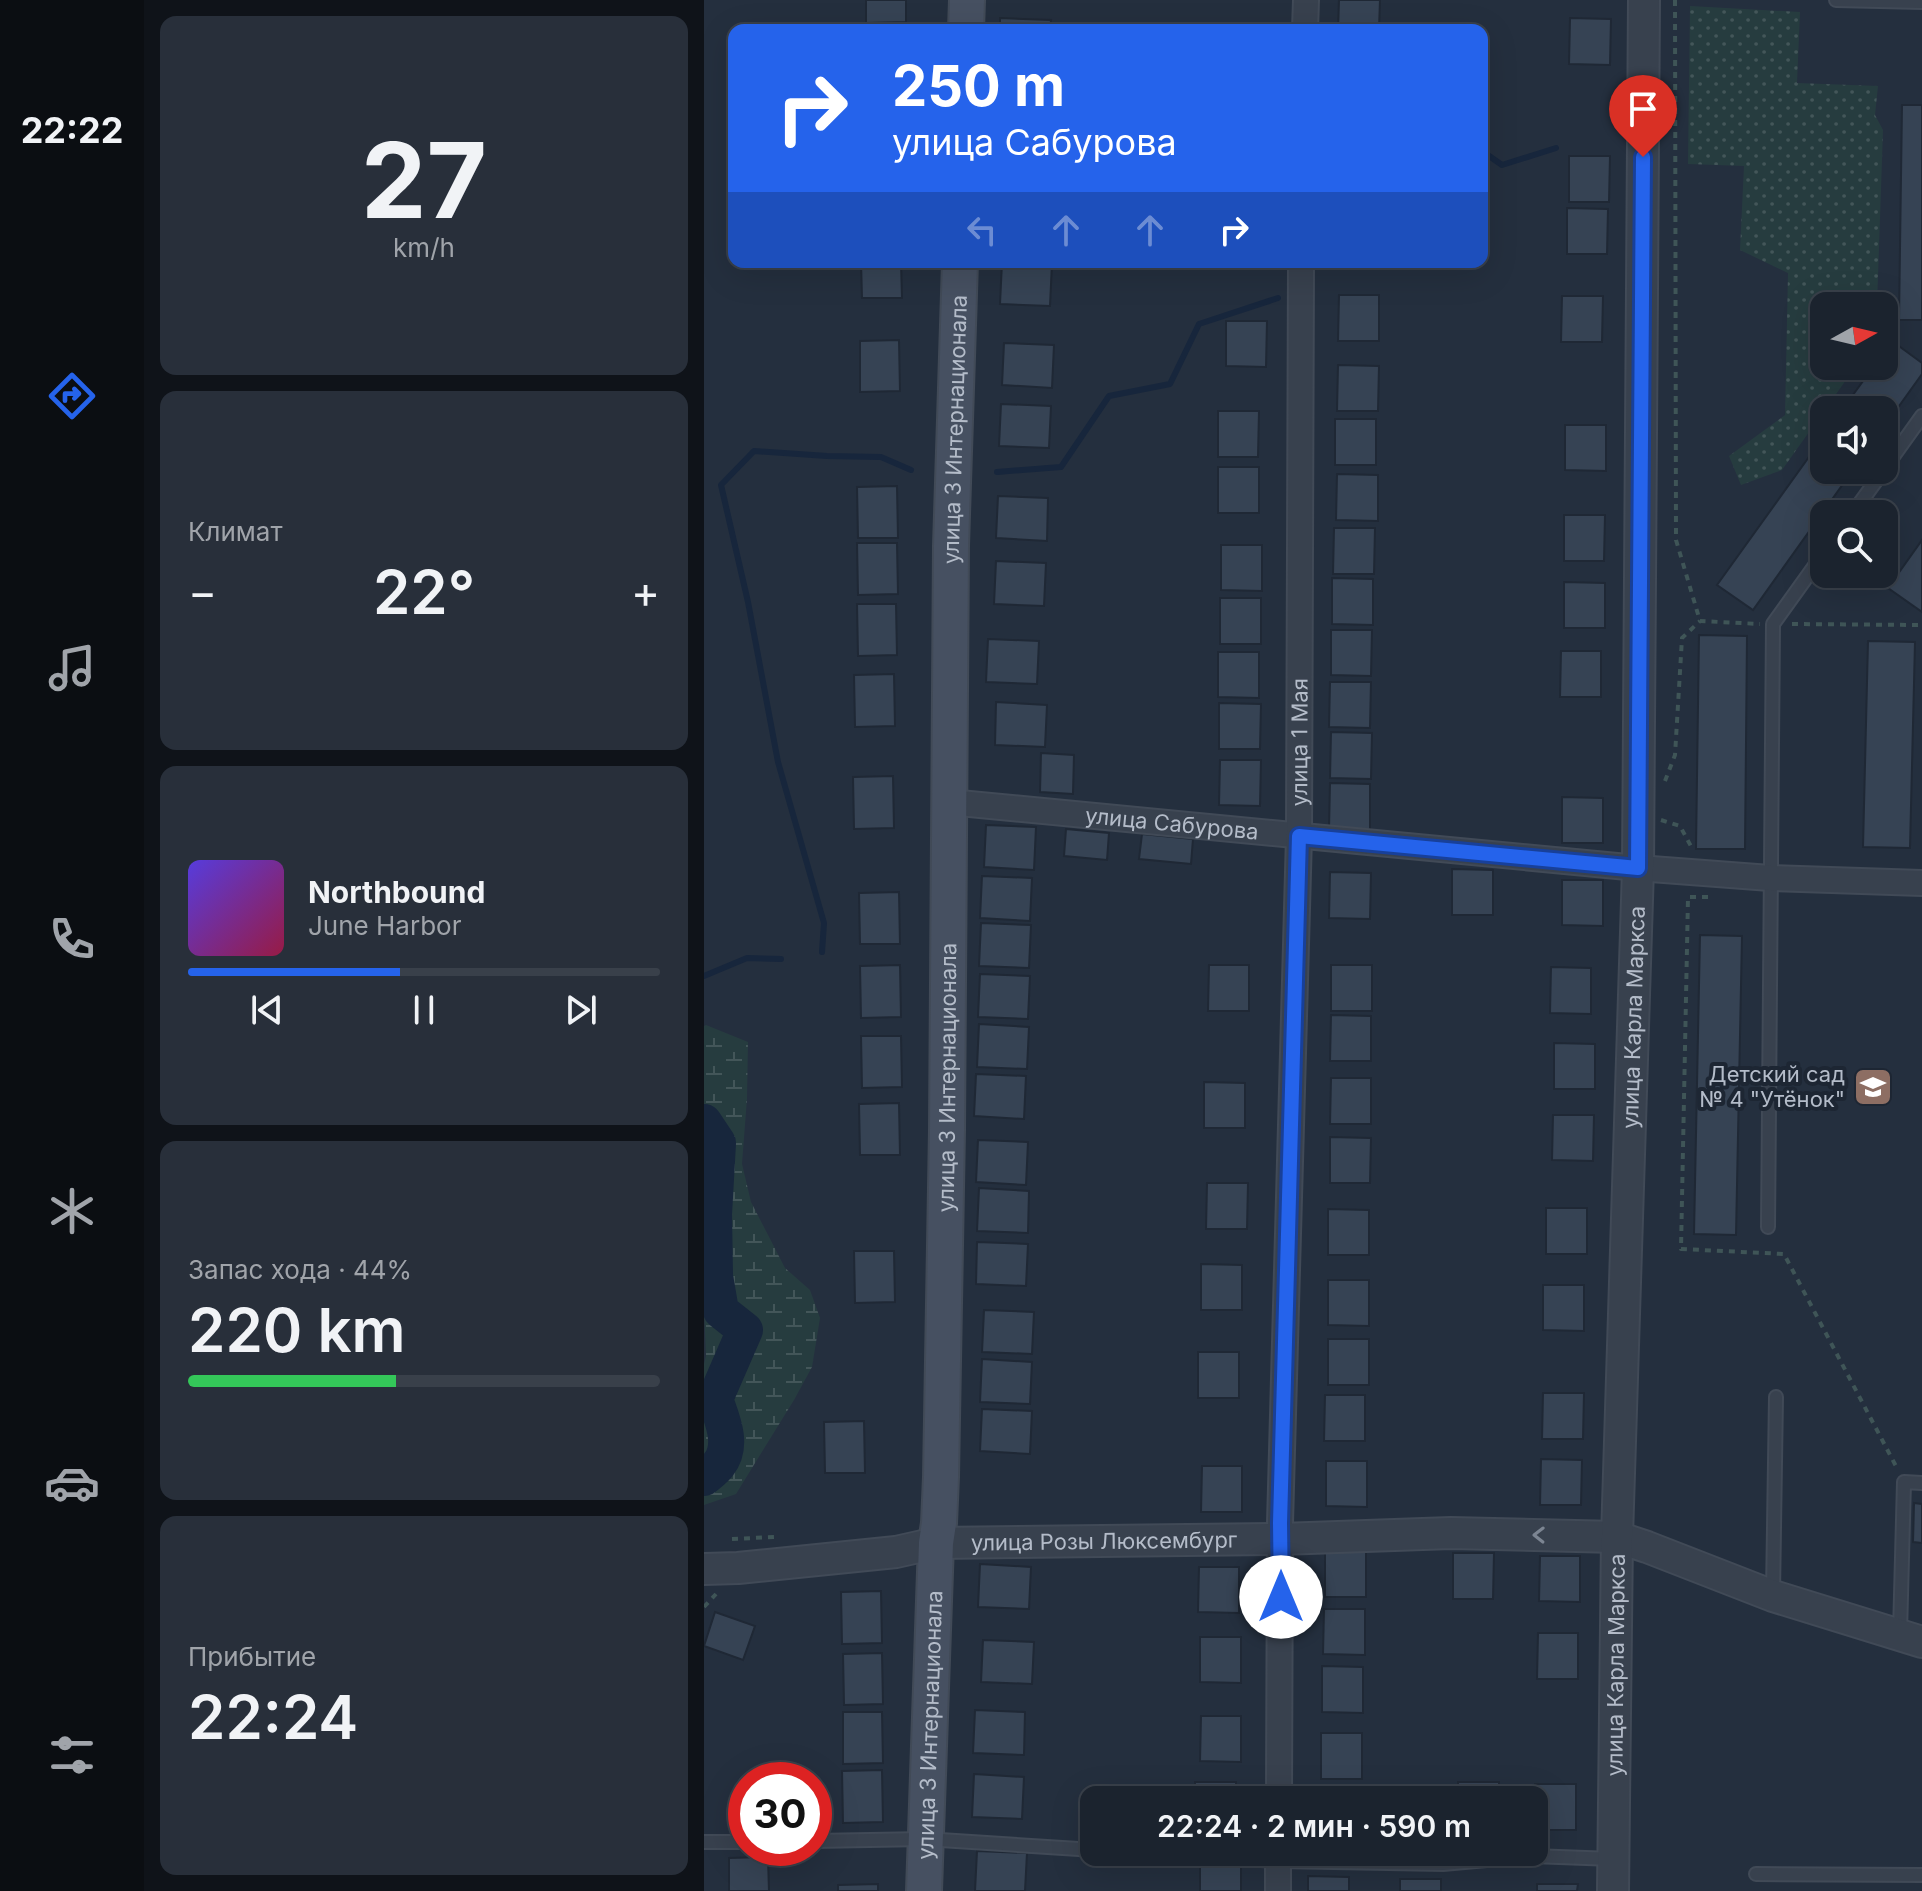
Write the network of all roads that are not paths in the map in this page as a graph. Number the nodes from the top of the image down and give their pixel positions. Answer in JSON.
{"nodes":[{"id":1,"x":967,"y":0,"type":"edge"},
{"id":2,"x":1306,"y":0,"type":"edge"},
{"id":3,"x":1644,"y":0,"type":"edge"},
{"id":4,"x":1836,"y":0,"type":"edge"},
{"id":5,"x":1922,"y":2,"type":"edge"},
{"id":6,"x":966,"y":24,"type":"edge"},
{"id":7,"x":1305,"y":24,"type":"edge"},
{"id":8,"x":960,"y":268,"type":"edge"},
{"id":9,"x":1301,"y":268,"type":"edge"},
{"id":10,"x":1922,"y":416,"type":"edge"},
{"id":11,"x":1898,"y":450,"type":"edge"},
{"id":12,"x":1810,"y":572,"type":"edge"},
{"id":13,"x":949,"y":802,"type":"junction"},
{"id":14,"x":1299,"y":836,"type":"junction"},
{"id":15,"x":1638,"y":868,"type":"junction"},
{"id":16,"x":1770,"y":878,"type":"junction"},
{"id":17,"x":1922,"y":883,"type":"edge"},
{"id":18,"x":1768,"y":1227,"type":"dead end"},
{"id":19,"x":1776,"y":1397,"type":"dead end"},
{"id":20,"x":1922,"y":1483,"type":"edge"},
{"id":21,"x":1617,"y":1537,"type":"junction"},
{"id":22,"x":1281,"y":1539,"type":"junction"},
{"id":23,"x":936,"y":1543,"type":"junction"},
{"id":24,"x":704,"y":1569,"type":"edge"},
{"id":25,"x":1773,"y":1596,"type":"junction"},
{"id":26,"x":1911,"y":1639,"type":"edge"},
{"id":27,"x":1279,"y":1786,"type":"edge"},
{"id":28,"x":925,"y":1839,"type":"junction"},
{"id":29,"x":832,"y":1841,"type":"edge"},
{"id":30,"x":704,"y":1842,"type":"edge"},
{"id":31,"x":728,"y":1842,"type":"edge"},
{"id":32,"x":1080,"y":1849,"type":"edge"},
{"id":33,"x":1548,"y":1857,"type":"edge"},
{"id":34,"x":1613,"y":1859,"type":"junction"},
{"id":35,"x":1278,"y":1866,"type":"edge"},
{"id":36,"x":1756,"y":1874,"type":"dead end"},
{"id":37,"x":1922,"y":1875,"type":"edge"},
{"id":38,"x":924,"y":1891,"type":"edge"},
{"id":39,"x":1278,"y":1891,"type":"edge"},
{"id":40,"x":1613,"y":1891,"type":"edge"}],
"edges":[{"from":1,"to":6,"type":"main road"},
{"from":2,"to":7,"type":"street"},
{"from":3,"to":15,"type":"street","name":"улица Карла Маркса"},
{"from":4,"to":5,"type":"lane"},
{"from":8,"to":13,"type":"main road","name":"улица 3 Интернационала"},
{"from":9,"to":14,"type":"street","name":"улица 1 Мая"},
{"from":10,"to":11,"type":"lane"},
{"from":12,"to":16,"type":"lane"},
{"from":13,"to":14,"type":"street","name":"улица Сабурова"},
{"from":13,"to":23,"type":"main road","name":"улица 3 Интернационала"},
{"from":14,"to":15,"type":"street","name":"улица Сабурова"},
{"from":14,"to":22,"type":"street","name":"улица 1 Мая"},
{"from":15,"to":16,"type":"street","name":"улица Сабурова"},
{"from":15,"to":21,"type":"street","name":"улица Карла Маркса"},
{"from":16,"to":17,"type":"street","name":"улица Сабурова"},
{"from":16,"to":18,"type":"lane"},
{"from":19,"to":25,"type":"lane"},
{"from":20,"to":26,"type":"lane"},
{"from":21,"to":22,"type":"street","name":"улица Розы Люксембург","one_way":true},
{"from":21,"to":25,"type":"street","name":"улица Розы Люксембург"},
{"from":21,"to":34,"type":"street","name":"улица Карла Маркса"},
{"from":22,"to":23,"type":"street","name":"улица Розы Люксембург"},
{"from":22,"to":27,"type":"street","name":"улица 1 Мая"},
{"from":23,"to":24,"type":"street","name":"улица Розы Люксембург"},
{"from":23,"to":28,"type":"main road","name":"улица 3 Интернационала"},
{"from":25,"to":26,"type":"street","name":"улица Розы Люксембург"},
{"from":28,"to":29,"type":"lane"},
{"from":28,"to":32,"type":"lane"},
{"from":28,"to":38,"type":"main road","name":"улица 3 Интернационала"},
{"from":30,"to":31,"type":"lane"},
{"from":33,"to":34,"type":"lane"},
{"from":34,"to":40,"type":"street","name":"улица Карла Маркса"},
{"from":35,"to":39,"type":"street"},
{"from":36,"to":37,"type":"lane"}]}
